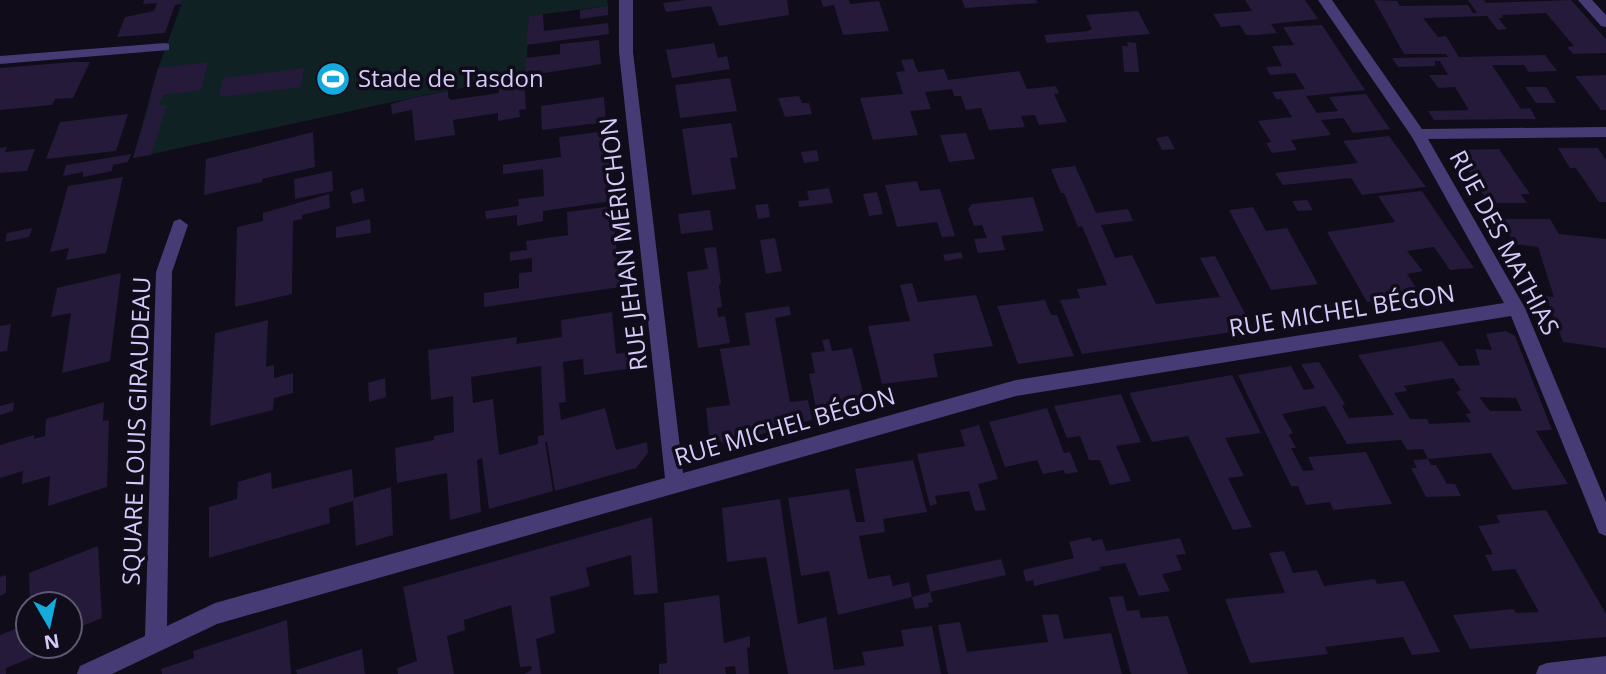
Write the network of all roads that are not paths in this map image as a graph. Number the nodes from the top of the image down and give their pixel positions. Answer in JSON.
{"nodes":[{"id":1,"x":626,"y":0,"type":"edge"},
{"id":2,"x":1325,"y":0,"type":"edge"},
{"id":3,"x":1585,"y":0,"type":"edge"},
{"id":4,"x":1606,"y":23,"type":"edge"},
{"id":5,"x":165,"y":47,"type":"dead end"},
{"id":6,"x":0,"y":60,"type":"edge"},
{"id":7,"x":1606,"y":132,"type":"edge"},
{"id":8,"x":1418,"y":134,"type":"junction"},
{"id":9,"x":180,"y":225,"type":"dead end"},
{"id":10,"x":1516,"y":308,"type":"junction"},
{"id":11,"x":676,"y":483,"type":"junction"},
{"id":12,"x":1606,"y":526,"type":"edge"},
{"id":13,"x":156,"y":641,"type":"junction"},
{"id":14,"x":1606,"y":667,"type":"edge"},
{"id":15,"x":88,"y":674,"type":"edge"},
{"id":16,"x":1547,"y":674,"type":"edge"}],
"edges":[{"from":1,"to":11,"type":"street","name":"RUE JEHAN MÉRICHON"},
{"from":2,"to":8,"type":"street","name":"RUE DES MATHIAS"},
{"from":3,"to":4,"type":"street"},
{"from":5,"to":6,"type":"lane"},
{"from":7,"to":8,"type":"street"},
{"from":8,"to":10,"type":"street","name":"RUE DES MATHIAS"},
{"from":9,"to":13,"type":"street","name":"SQUARE LOUIS GIRAUDEAU"},
{"from":10,"to":11,"type":"street","name":"RUE MICHEL BÉGON"},
{"from":10,"to":12,"type":"street","name":"RUE DES MATHIAS"},
{"from":11,"to":13,"type":"street","name":"RUE MICHEL BÉGON"},
{"from":13,"to":15,"type":"street","name":"RUE MICHEL BÉGON"},
{"from":14,"to":16,"type":"street"}]}
